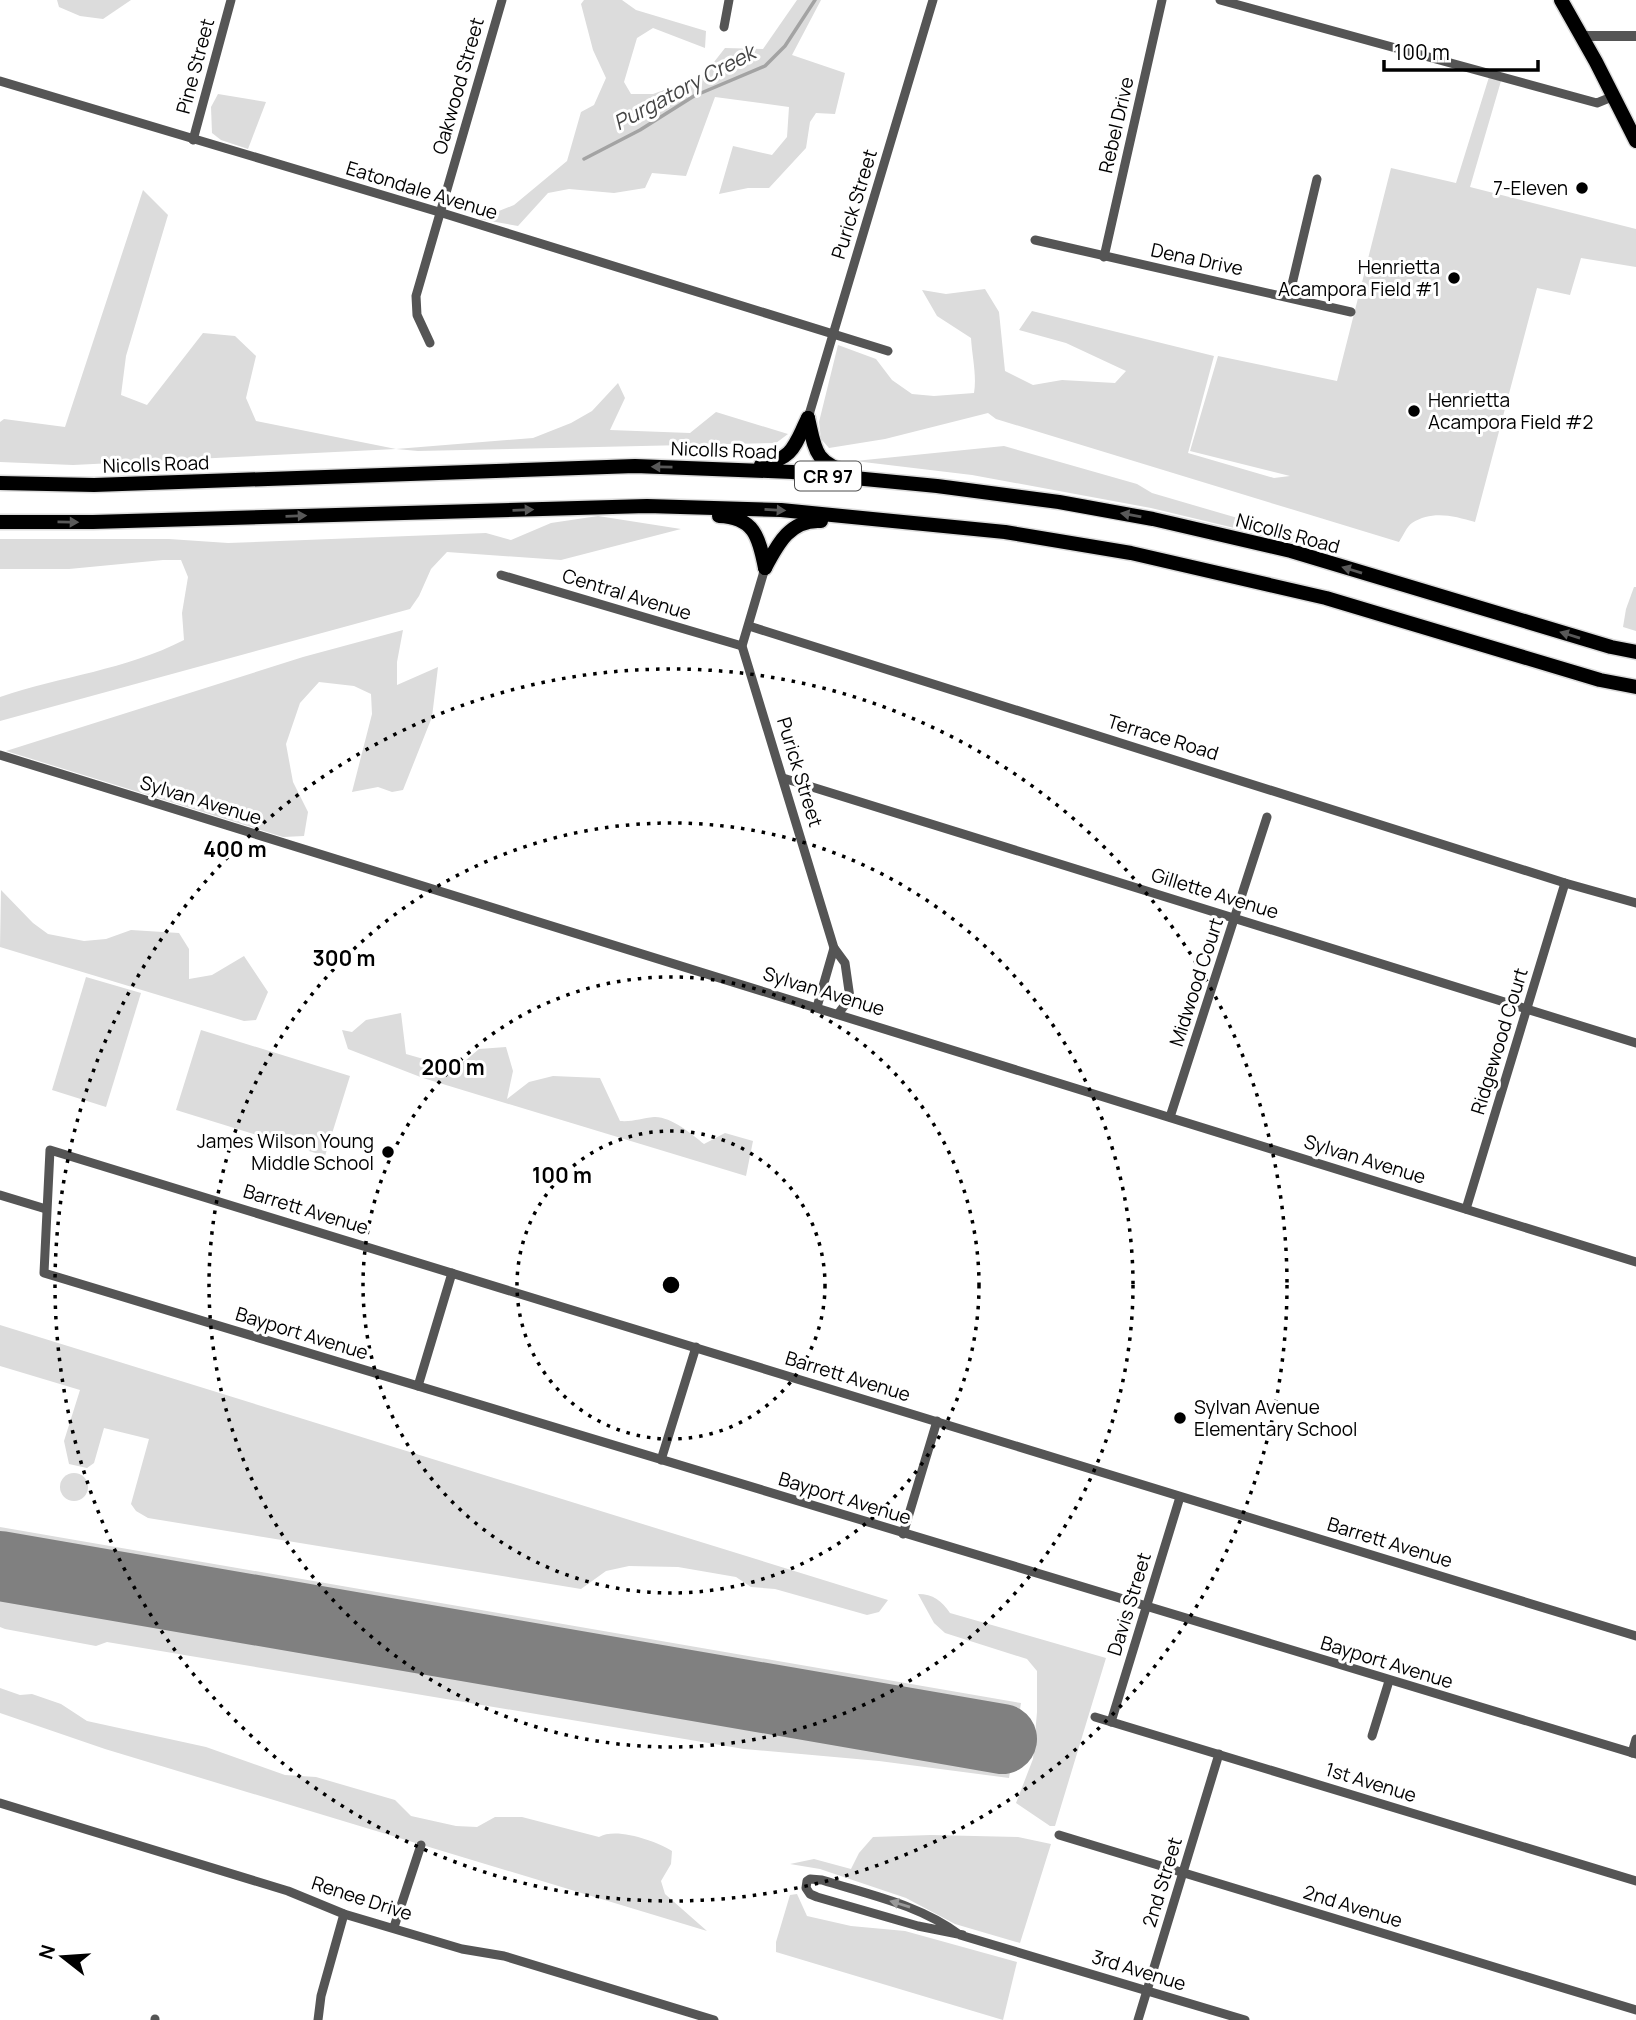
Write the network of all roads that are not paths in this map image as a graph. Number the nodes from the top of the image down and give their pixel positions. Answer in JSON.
{"nodes":[{"id":1,"x":231,"y":0,"type":"edge"},
{"id":2,"x":502,"y":0,"type":"edge"},
{"id":3,"x":729,"y":0,"type":"edge"},
{"id":4,"x":933,"y":0,"type":"edge"},
{"id":5,"x":1161,"y":0,"type":"edge"},
{"id":6,"x":1220,"y":0,"type":"edge"},
{"id":7,"x":1561,"y":0,"type":"edge"},
{"id":8,"x":724,"y":27,"type":"dead end"},
{"id":9,"x":1581,"y":36,"type":"junction"},
{"id":10,"x":1636,"y":36,"type":"edge"},
{"id":11,"x":0,"y":81,"type":"edge"},
{"id":12,"x":1614,"y":96,"type":"junction"},
{"id":13,"x":193,"y":140,"type":"junction"},
{"id":14,"x":1636,"y":141,"type":"edge"},
{"id":15,"x":1317,"y":179,"type":"dead end"},
{"id":16,"x":439,"y":212,"type":"junction"},
{"id":17,"x":1035,"y":240,"type":"dead end"},
{"id":18,"x":1104,"y":257,"type":"junction"},
{"id":19,"x":1289,"y":297,"type":"junction"},
{"id":20,"x":1351,"y":312,"type":"dead end"},
{"id":21,"x":833,"y":333,"type":"junction"},
{"id":22,"x":430,"y":343,"type":"dead end"},
{"id":23,"x":888,"y":351,"type":"dead end"},
{"id":24,"x":808,"y":418,"type":"junction"},
{"id":25,"x":737,"y":468,"type":"junction"},
{"id":26,"x":0,"y":482,"type":"edge"},
{"id":27,"x":890,"y":482,"type":"junction"},
{"id":28,"x":673,"y":507,"type":"junction"},
{"id":29,"x":857,"y":517,"type":"junction"},
{"id":30,"x":0,"y":522,"type":"edge"},
{"id":31,"x":765,"y":568,"type":"junction"},
{"id":32,"x":501,"y":575,"type":"dead end"},
{"id":33,"x":749,"y":626,"type":"junction"},
{"id":34,"x":742,"y":646,"type":"junction"},
{"id":35,"x":1636,"y":652,"type":"edge"},
{"id":36,"x":1636,"y":687,"type":"edge"},
{"id":37,"x":0,"y":755,"type":"edge"},
{"id":38,"x":783,"y":778,"type":"junction"},
{"id":39,"x":1267,"y":817,"type":"dead end"},
{"id":40,"x":1565,"y":883,"type":"junction"},
{"id":41,"x":1636,"y":903,"type":"edge"},
{"id":42,"x":1236,"y":918,"type":"junction"},
{"id":43,"x":834,"y":948,"type":"junction"},
{"id":44,"x":817,"y":1007,"type":"junction"},
{"id":45,"x":1527,"y":1010,"type":"junction"},
{"id":46,"x":838,"y":1014,"type":"junction"},
{"id":47,"x":1636,"y":1043,"type":"edge"},
{"id":48,"x":1170,"y":1117,"type":"junction"},
{"id":49,"x":0,"y":1195,"type":"edge"},
{"id":50,"x":46,"y":1209,"type":"junction"},
{"id":51,"x":1466,"y":1209,"type":"junction"},
{"id":52,"x":1636,"y":1262,"type":"edge"},
{"id":53,"x":452,"y":1273,"type":"junction"},
{"id":54,"x":696,"y":1347,"type":"junction"},
{"id":55,"x":418,"y":1386,"type":"junction"},
{"id":56,"x":937,"y":1421,"type":"junction"},
{"id":57,"x":661,"y":1460,"type":"junction"},
{"id":58,"x":1180,"y":1497,"type":"junction"},
{"id":59,"x":903,"y":1534,"type":"junction"},
{"id":60,"x":1147,"y":1607,"type":"junction"},
{"id":61,"x":1636,"y":1636,"type":"edge"},
{"id":62,"x":1389,"y":1681,"type":"junction"},
{"id":63,"x":1095,"y":1717,"type":"dead end"},
{"id":64,"x":1111,"y":1722,"type":"junction"},
{"id":65,"x":1372,"y":1736,"type":"dead end"},
{"id":66,"x":1636,"y":1739,"type":"edge"},
{"id":67,"x":1219,"y":1754,"type":"junction"},
{"id":68,"x":1634,"y":1754,"type":"edge"},
{"id":69,"x":0,"y":1803,"type":"edge"},
{"id":70,"x":1059,"y":1835,"type":"dead end"},
{"id":71,"x":421,"y":1844,"type":"dead end"},
{"id":72,"x":1183,"y":1872,"type":"junction"},
{"id":73,"x":1636,"y":1881,"type":"edge"},
{"id":74,"x":344,"y":1914,"type":"junction"},
{"id":75,"x":394,"y":1927,"type":"junction"},
{"id":76,"x":962,"y":1935,"type":"junction"},
{"id":77,"x":1147,"y":1992,"type":"junction"},
{"id":78,"x":1636,"y":2010,"type":"edge"},
{"id":79,"x":318,"y":2020,"type":"edge"},
{"id":80,"x":715,"y":2020,"type":"edge"},
{"id":81,"x":1138,"y":2020,"type":"edge"},
{"id":82,"x":1245,"y":2020,"type":"edge"}],
"edges":[{"from":1,"to":13,"type":"street","name":"Pine Street"},
{"from":2,"to":16,"type":"street","name":"Oakwood Street"},
{"from":3,"to":8,"type":"street"},
{"from":4,"to":21,"type":"street","name":"Purick Street"},
{"from":5,"to":18,"type":"street","name":"Rebel Drive"},
{"from":6,"to":12,"type":"street"},
{"from":7,"to":9,"type":"main road"},
{"from":9,"to":10,"type":"street"},
{"from":9,"to":12,"type":"main road"},
{"from":11,"to":13,"type":"street","name":"Eatondale Avenue"},
{"from":12,"to":14,"type":"main road"},
{"from":13,"to":16,"type":"street","name":"Eatondale Avenue"},
{"from":15,"to":19,"type":"street"},
{"from":16,"to":21,"type":"street","name":"Eatondale Avenue"},
{"from":16,"to":22,"type":"street","name":"Oakwood Street"},
{"from":17,"to":18,"type":"street","name":"Dena Drive"},
{"from":18,"to":19,"type":"street","name":"Dena Drive"},
{"from":19,"to":20,"type":"street","name":"Dena Drive"},
{"from":21,"to":23,"type":"street","name":"Eatondale Avenue"},
{"from":21,"to":24,"type":"street","name":"Purick Street"},
{"from":24,"to":25,"type":"main road"},
{"from":24,"to":27,"type":"main road"},
{"from":25,"to":26,"type":"main road","name":"Nicolls Road","number":"CR 97","one_way":true},
{"from":25,"to":27,"type":"main road","name":"Nicolls Road","number":"CR 97"},
{"from":35,"to":27,"type":"main road","name":"Nicolls Road","number":"CR 97","one_way":true},
{"from":28,"to":29,"type":"main road","number":"CR 97","one_way":true},
{"from":30,"to":28,"type":"main road","number":"CR 97","one_way":true},
{"from":28,"to":31,"type":"main road"},
{"from":29,"to":31,"type":"main road"},
{"from":29,"to":36,"type":"main road","number":"CR 97"},
{"from":31,"to":33,"type":"street"},
{"from":32,"to":34,"type":"street","name":"Central Avenue"},
{"from":33,"to":34,"type":"street"},
{"from":33,"to":40,"type":"street","name":"Terrace Road"},
{"from":34,"to":38,"type":"street","name":"Purick Street"},
{"from":37,"to":44,"type":"street","name":"Sylvan Avenue"},
{"from":38,"to":42,"type":"street","name":"Gillette Avenue"},
{"from":38,"to":43,"type":"street","name":"Purick Street"},
{"from":39,"to":42,"type":"street","name":"Midwood Court"},
{"from":40,"to":41,"type":"street","name":"Terrace Road"},
{"from":40,"to":45,"type":"street","name":"Ridgewood Court"},
{"from":42,"to":45,"type":"street","name":"Gillette Avenue"},
{"from":42,"to":48,"type":"street","name":"Midwood Court"},
{"from":43,"to":44,"type":"street"},
{"from":43,"to":46,"type":"street","name":"Purick Street"},
{"from":44,"to":46,"type":"street","name":"Sylvan Avenue"},
{"from":45,"to":47,"type":"street","name":"Gillette Avenue"},
{"from":45,"to":51,"type":"street","name":"Ridgewood Court"},
{"from":46,"to":48,"type":"street","name":"Sylvan Avenue"},
{"from":48,"to":51,"type":"street","name":"Sylvan Avenue"},
{"from":49,"to":50,"type":"street"},
{"from":50,"to":53,"type":"street","name":"Barrett Avenue"},
{"from":50,"to":55,"type":"street","name":"Bayport Avenue"},
{"from":51,"to":52,"type":"street","name":"Sylvan Avenue"},
{"from":53,"to":54,"type":"street","name":"Barrett Avenue"},
{"from":53,"to":55,"type":"street"},
{"from":54,"to":56,"type":"street","name":"Barrett Avenue"},
{"from":54,"to":57,"type":"street"},
{"from":55,"to":57,"type":"street","name":"Bayport Avenue"},
{"from":56,"to":58,"type":"street","name":"Barrett Avenue"},
{"from":56,"to":59,"type":"street"},
{"from":57,"to":59,"type":"street","name":"Bayport Avenue"},
{"from":58,"to":60,"type":"street","name":"Davis Street"},
{"from":58,"to":61,"type":"street","name":"Barrett Avenue"},
{"from":59,"to":60,"type":"street","name":"Bayport Avenue"},
{"from":60,"to":62,"type":"street","name":"Bayport Avenue"},
{"from":60,"to":64,"type":"street","name":"Davis Street"},
{"from":62,"to":65,"type":"street"},
{"from":62,"to":68,"type":"street","name":"Bayport Avenue"},
{"from":63,"to":64,"type":"street","name":"1st Avenue"},
{"from":64,"to":67,"type":"street","name":"1st Avenue"},
{"from":66,"to":68,"type":"street"},
{"from":67,"to":72,"type":"street","name":"2nd Street"},
{"from":67,"to":73,"type":"street","name":"1st Avenue"},
{"from":69,"to":74,"type":"street","name":"Renee Drive"},
{"from":70,"to":72,"type":"street","name":"2nd Avenue"},
{"from":71,"to":75,"type":"street"},
{"from":72,"to":77,"type":"street","name":"2nd Street"},
{"from":72,"to":78,"type":"street","name":"2nd Avenue"},
{"from":74,"to":75,"type":"street","name":"Renee Drive"},
{"from":74,"to":79,"type":"street"},
{"from":75,"to":80,"type":"street","name":"Renee Drive"},
{"from":76,"to":76,"type":"street","one_way":true},
{"from":76,"to":77,"type":"street","name":"3rd Avenue"},
{"from":77,"to":81,"type":"street","name":"2nd Street"},
{"from":77,"to":82,"type":"street","name":"3rd Avenue"}]}
